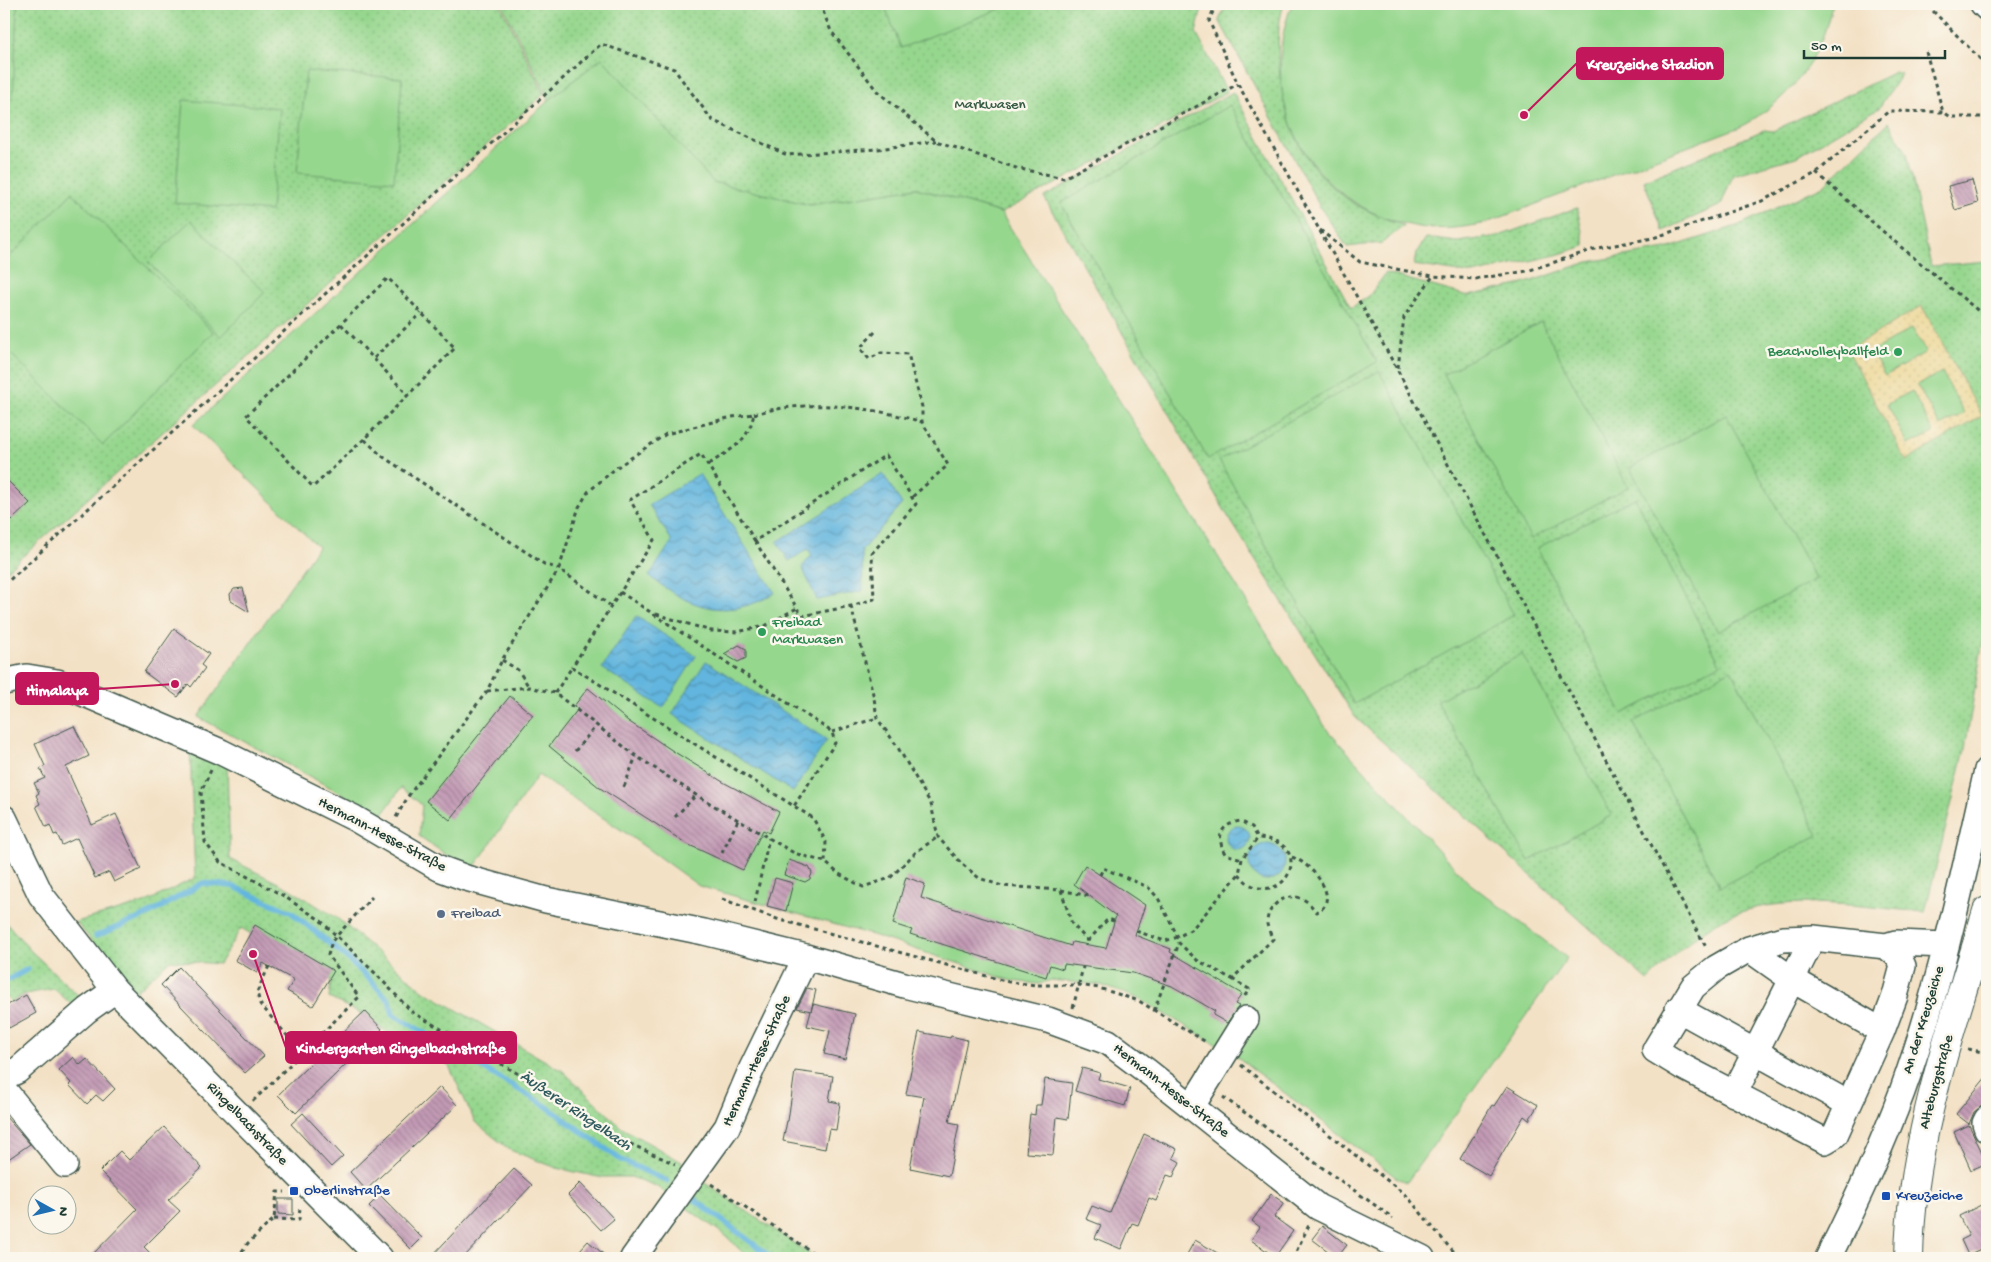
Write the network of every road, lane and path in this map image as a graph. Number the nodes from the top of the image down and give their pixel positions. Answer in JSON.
{"nodes":[{"id":1,"x":820,"y":4,"type":"edge"},
{"id":2,"x":1216,"y":4,"type":"edge"},
{"id":3,"x":1984,"y":4,"type":"edge"},
{"id":4,"x":1987,"y":8,"type":"edge"},
{"id":5,"x":1934,"y":11,"type":"dead end"},
{"id":6,"x":1926,"y":52,"type":"dead end"},
{"id":7,"x":1987,"y":66,"type":"edge"},
{"id":8,"x":1238,"y":84,"type":"junction"},
{"id":9,"x":1943,"y":112,"type":"junction"},
{"id":10,"x":1987,"y":118,"type":"edge"},
{"id":11,"x":936,"y":141,"type":"junction"},
{"id":12,"x":1816,"y":173,"type":"junction"},
{"id":13,"x":1318,"y":228,"type":"junction"},
{"id":14,"x":1433,"y":276,"type":"junction"},
{"id":15,"x":421,"y":313,"type":"junction"},
{"id":16,"x":1987,"y":318,"type":"edge"},
{"id":17,"x":341,"y":324,"type":"junction"},
{"id":18,"x":875,"y":332,"type":"dead end"},
{"id":19,"x":374,"y":358,"type":"junction"},
{"id":20,"x":1397,"y":370,"type":"junction"},
{"id":21,"x":408,"y":395,"type":"junction"},
{"id":22,"x":754,"y":414,"type":"junction"},
{"id":23,"x":922,"y":422,"type":"junction"},
{"id":24,"x":364,"y":439,"type":"junction"},
{"id":25,"x":708,"y":465,"type":"junction"},
{"id":26,"x":912,"y":497,"type":"junction"},
{"id":27,"x":755,"y":541,"type":"junction"},
{"id":28,"x":559,"y":569,"type":"junction"},
{"id":29,"x":4,"y":584,"type":"edge"},
{"id":30,"x":620,"y":592,"type":"junction"},
{"id":31,"x":611,"y":606,"type":"junction"},
{"id":32,"x":851,"y":606,"type":"junction"},
{"id":33,"x":797,"y":608,"type":"junction"},
{"id":34,"x":649,"y":611,"type":"junction"},
{"id":35,"x":502,"y":660,"type":"junction"},
{"id":36,"x":572,"y":666,"type":"junction"},
{"id":37,"x":4,"y":682,"type":"edge"},
{"id":38,"x":529,"y":687,"type":"junction"},
{"id":39,"x":487,"y":691,"type":"junction"},
{"id":40,"x":555,"y":693,"type":"junction"},
{"id":41,"x":877,"y":718,"type":"junction"},
{"id":42,"x":596,"y":726,"type":"junction"},
{"id":43,"x":832,"y":732,"type":"junction"},
{"id":44,"x":221,"y":752,"type":"junction"},
{"id":45,"x":575,"y":752,"type":"dead end"},
{"id":46,"x":636,"y":756,"type":"junction"},
{"id":47,"x":1987,"y":770,"type":"edge"},
{"id":48,"x":624,"y":787,"type":"dead end"},
{"id":49,"x":696,"y":795,"type":"junction"},
{"id":50,"x":794,"y":806,"type":"junction"},
{"id":51,"x":674,"y":817,"type":"dead end"},
{"id":52,"x":4,"y":818,"type":"edge"},
{"id":53,"x":738,"y":820,"type":"junction"},
{"id":54,"x":385,"y":836,"type":"junction"},
{"id":55,"x":938,"y":837,"type":"junction"},
{"id":56,"x":768,"y":838,"type":"junction"},
{"id":57,"x":1258,"y":838,"type":"junction"},
{"id":58,"x":722,"y":853,"type":"dead end"},
{"id":59,"x":1291,"y":857,"type":"junction"},
{"id":60,"x":1242,"y":859,"type":"junction"},
{"id":61,"x":825,"y":862,"type":"junction"},
{"id":62,"x":1239,"y":874,"type":"junction"},
{"id":63,"x":1100,"y":875,"type":"dead end"},
{"id":64,"x":1061,"y":890,"type":"junction"},
{"id":65,"x":1089,"y":896,"type":"dead end"},
{"id":66,"x":372,"y":897,"type":"dead end"},
{"id":67,"x":755,"y":902,"type":"dead end"},
{"id":68,"x":1987,"y":910,"type":"edge"},
{"id":69,"x":1114,"y":921,"type":"dead end"},
{"id":70,"x":1136,"y":931,"type":"dead end"},
{"id":71,"x":337,"y":936,"type":"junction"},
{"id":72,"x":1178,"y":938,"type":"junction"},
{"id":73,"x":1813,"y":938,"type":"junction"},
{"id":74,"x":1179,"y":943,"type":"junction"},
{"id":75,"x":1946,"y":945,"type":"junction"},
{"id":76,"x":1886,"y":946,"type":"junction"},
{"id":77,"x":1749,"y":949,"type":"junction"},
{"id":78,"x":1701,"y":953,"type":"dead end"},
{"id":79,"x":806,"y":957,"type":"junction"},
{"id":80,"x":269,"y":966,"type":"dead end"},
{"id":81,"x":1083,"y":967,"type":"dead end"},
{"id":82,"x":1232,"y":979,"type":"junction"},
{"id":83,"x":1793,"y":980,"type":"junction"},
{"id":84,"x":115,"y":990,"type":"junction"},
{"id":85,"x":1678,"y":1009,"type":"junction"},
{"id":86,"x":1154,"y":1011,"type":"dead end"},
{"id":87,"x":1242,"y":1012,"type":"joint"},
{"id":88,"x":1069,"y":1028,"type":"junction"},
{"id":89,"x":1882,"y":1031,"type":"junction"},
{"id":90,"x":302,"y":1053,"type":"junction"},
{"id":91,"x":1756,"y":1053,"type":"junction"},
{"id":92,"x":4,"y":1078,"type":"edge"},
{"id":93,"x":1205,"y":1085,"type":"junction"},
{"id":94,"x":4,"y":1090,"type":"edge"},
{"id":95,"x":1734,"y":1094,"type":"junction"},
{"id":96,"x":1849,"y":1104,"type":"junction"},
{"id":97,"x":1192,"y":1106,"type":"junction"},
{"id":98,"x":239,"y":1115,"type":"junction"},
{"id":99,"x":1987,"y":1119,"type":"edge"},
{"id":100,"x":1987,"y":1129,"type":"edge"},
{"id":101,"x":66,"y":1165,"type":"dead end"},
{"id":102,"x":695,"y":1173,"type":"junction"},
{"id":103,"x":305,"y":1190,"type":"junction"},
{"id":104,"x":1318,"y":1206,"type":"junction"},
{"id":105,"x":274,"y":1219,"type":"junction"},
{"id":106,"x":1391,"y":1243,"type":"junction"},
{"id":107,"x":237,"y":1258,"type":"edge"},
{"id":108,"x":380,"y":1258,"type":"edge"},
{"id":109,"x":633,"y":1258,"type":"edge"},
{"id":110,"x":821,"y":1258,"type":"edge"},
{"id":111,"x":1293,"y":1258,"type":"edge"},
{"id":112,"x":1422,"y":1258,"type":"edge"},
{"id":113,"x":1828,"y":1258,"type":"edge"},
{"id":114,"x":1908,"y":1258,"type":"edge"}],
"edges":[{"from":1,"to":11,"type":"path"},
{"from":2,"to":8,"type":"path"},
{"from":3,"to":4,"type":"street"},
{"from":5,"to":7,"type":"path"},
{"from":6,"to":9,"type":"path"},
{"from":8,"to":11,"type":"path"},
{"from":8,"to":13,"type":"path"},
{"from":9,"to":10,"type":"path"},
{"from":9,"to":12,"type":"path"},
{"from":11,"to":29,"type":"path"},
{"from":12,"to":14,"type":"path"},
{"from":12,"to":16,"type":"path"},
{"from":13,"to":14,"type":"path"},
{"from":13,"to":20,"type":"path"},
{"from":14,"to":20,"type":"path"},
{"from":15,"to":17,"type":"path"},
{"from":15,"to":19,"type":"path"},
{"from":15,"to":21,"type":"path"},
{"from":17,"to":19,"type":"path"},
{"from":17,"to":24,"type":"path"},
{"from":18,"to":23,"type":"path"},
{"from":19,"to":21,"type":"path"},
{"from":20,"to":78,"type":"path"},
{"from":21,"to":24,"type":"path"},
{"from":22,"to":23,"type":"path"},
{"from":22,"to":25,"type":"path"},
{"from":22,"to":28,"type":"path"},
{"from":23,"to":26,"type":"path"},
{"from":24,"to":28,"type":"path"},
{"from":25,"to":27,"type":"path"},
{"from":25,"to":30,"type":"path"},
{"from":26,"to":27,"type":"path"},
{"from":26,"to":32,"type":"path"},
{"from":27,"to":33,"type":"path"},
{"from":28,"to":31,"type":"path"},
{"from":28,"to":35,"type":"path"},
{"from":30,"to":31,"type":"path"},
{"from":30,"to":34,"type":"path"},
{"from":31,"to":36,"type":"path"},
{"from":32,"to":33,"type":"path"},
{"from":32,"to":41,"type":"path"},
{"from":33,"to":34,"type":"path"},
{"from":34,"to":43,"type":"path"},
{"from":35,"to":38,"type":"path"},
{"from":35,"to":39,"type":"path"},
{"from":36,"to":40,"type":"path"},
{"from":36,"to":50,"type":"path"},
{"from":37,"to":44,"type":"street","name":"Hermann-Hesse-Straße"},
{"from":38,"to":39,"type":"path"},
{"from":38,"to":40,"type":"path"},
{"from":39,"to":54,"type":"path"},
{"from":40,"to":42,"type":"path"},
{"from":41,"to":43,"type":"path"},
{"from":41,"to":55,"type":"path"},
{"from":42,"to":45,"type":"path"},
{"from":42,"to":46,"type":"path"},
{"from":43,"to":50,"type":"path"},
{"from":44,"to":54,"type":"street","name":"Hermann-Hesse-Straße"},
{"from":44,"to":71,"type":"path"},
{"from":46,"to":48,"type":"path"},
{"from":46,"to":49,"type":"path"},
{"from":47,"to":75,"type":"street","name":"An der Kreuzeiche"},
{"from":49,"to":51,"type":"path"},
{"from":49,"to":53,"type":"path"},
{"from":50,"to":61,"type":"path"},
{"from":52,"to":84,"type":"street","name":"Ringelbachstraße"},
{"from":53,"to":56,"type":"path"},
{"from":53,"to":58,"type":"path"},
{"from":54,"to":79,"type":"street","name":"Hermann-Hesse-Straße"},
{"from":55,"to":61,"type":"path"},
{"from":55,"to":64,"type":"path"},
{"from":56,"to":61,"type":"path"},
{"from":56,"to":67,"type":"path"},
{"from":57,"to":59,"type":"path"},
{"from":57,"to":60,"type":"path"},
{"from":57,"to":60,"type":"path"},
{"from":59,"to":62,"type":"path"},
{"from":59,"to":82,"type":"path"},
{"from":60,"to":62,"type":"path"},
{"from":62,"to":72,"type":"path"},
{"from":63,"to":72,"type":"path"},
{"from":64,"to":65,"type":"path"},
{"from":64,"to":69,"type":"path"},
{"from":66,"to":71,"type":"path"},
{"from":68,"to":114,"type":"main road","name":"Alteburgstraße"},
{"from":70,"to":72,"type":"path"},
{"from":71,"to":90,"type":"path"},
{"from":71,"to":102,"type":"path"},
{"from":72,"to":74,"type":"path"},
{"from":73,"to":76,"type":"street"},
{"from":73,"to":77,"type":"street"},
{"from":73,"to":83,"type":"street"},
{"from":74,"to":82,"type":"path"},
{"from":74,"to":86,"type":"path"},
{"from":75,"to":76,"type":"street"},
{"from":75,"to":113,"type":"street","name":"An der Kreuzeiche"},
{"from":76,"to":89,"type":"street"},
{"from":77,"to":83,"type":"street"},
{"from":77,"to":85,"type":"street"},
{"from":79,"to":88,"type":"street","name":"Hermann-Hesse-Straße"},
{"from":79,"to":102,"type":"street","name":"Hermann-Hesse-Straße"},
{"from":80,"to":90,"type":"path"},
{"from":81,"to":88,"type":"path"},
{"from":82,"to":87,"type":"path"},
{"from":83,"to":89,"type":"street"},
{"from":83,"to":91,"type":"street"},
{"from":84,"to":92,"type":"street"},
{"from":84,"to":98,"type":"street","name":"Ringelbachstraße"},
{"from":85,"to":91,"type":"street"},
{"from":85,"to":95,"type":"street"},
{"from":87,"to":93,"type":"street"},
{"from":88,"to":97,"type":"street","name":"Hermann-Hesse-Straße"},
{"from":89,"to":96,"type":"street"},
{"from":90,"to":98,"type":"path"},
{"from":91,"to":95,"type":"street"},
{"from":91,"to":96,"type":"street"},
{"from":93,"to":97,"type":"street"},
{"from":93,"to":106,"type":"path"},
{"from":94,"to":101,"type":"street"},
{"from":95,"to":96,"type":"street"},
{"from":97,"to":104,"type":"street","name":"Hermann-Hesse-Straße"},
{"from":98,"to":103,"type":"street","name":"Ringelbachstraße"},
{"from":99,"to":100,"type":"street"},
{"from":102,"to":109,"type":"street","name":"Hermann-Hesse-Straße"},
{"from":102,"to":110,"type":"path"},
{"from":103,"to":105,"type":"path"},
{"from":103,"to":105,"type":"path"},
{"from":103,"to":108,"type":"street","name":"Ringelbachstraße"},
{"from":104,"to":106,"type":"street","name":"Hermann-Hesse-Straße"},
{"from":104,"to":111,"type":"path"},
{"from":105,"to":107,"type":"path"},
{"from":106,"to":112,"type":"street","name":"Hermann-Hesse-Straße"}]}
